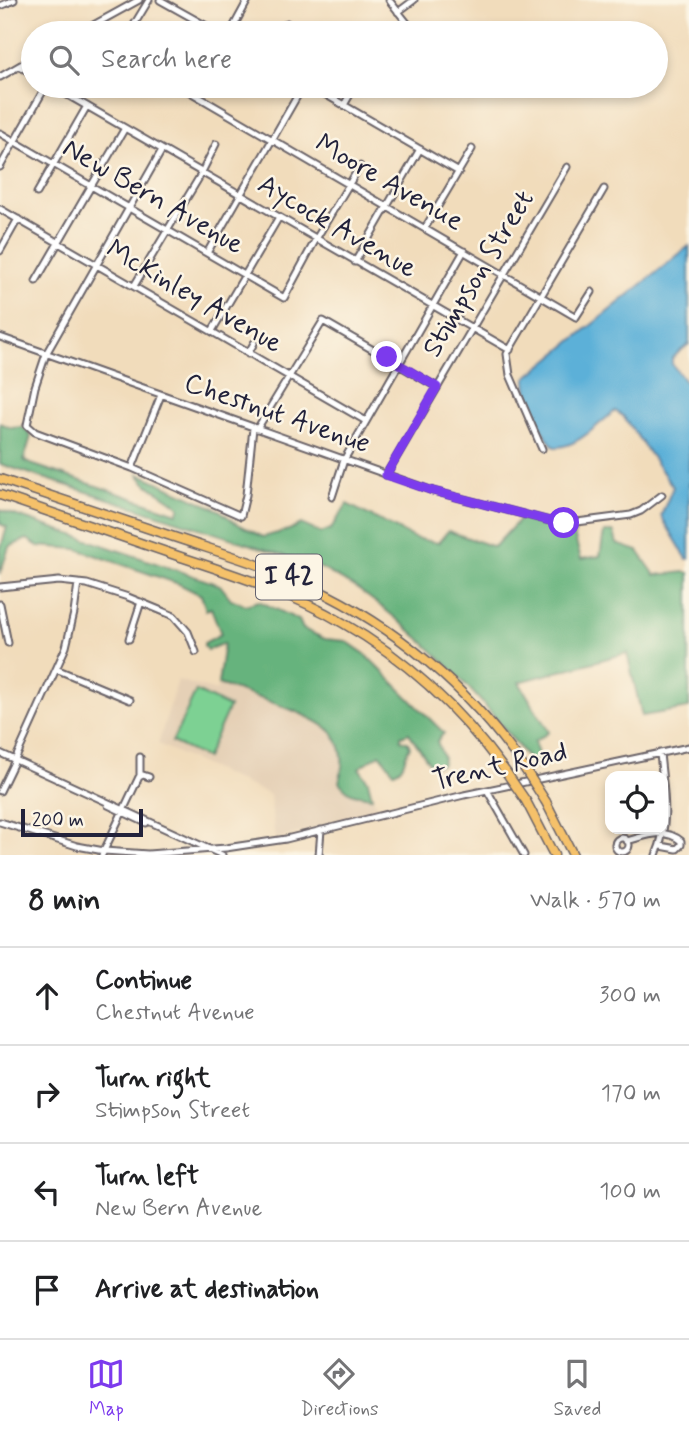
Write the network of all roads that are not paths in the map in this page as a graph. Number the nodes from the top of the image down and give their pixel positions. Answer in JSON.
{"nodes":[{"id":1,"x":14,"y":0,"type":"edge"},
{"id":2,"x":139,"y":0,"type":"edge"},
{"id":3,"x":149,"y":0,"type":"edge"},
{"id":4,"x":160,"y":0,"type":"edge"},
{"id":5,"x":248,"y":0,"type":"edge"},
{"id":6,"x":389,"y":0,"type":"edge"},
{"id":7,"x":414,"y":0,"type":"edge"},
{"id":8,"x":0,"y":6,"type":"edge"},
{"id":9,"x":398,"y":12,"type":"junction"},
{"id":10,"x":103,"y":21,"type":"edge"},
{"id":11,"x":136,"y":21,"type":"edge"},
{"id":12,"x":198,"y":21,"type":"edge"},
{"id":13,"x":237,"y":21,"type":"edge"},
{"id":14,"x":406,"y":21,"type":"edge"},
{"id":15,"x":19,"y":66,"type":"edge"},
{"id":16,"x":0,"y":77,"type":"edge"},
{"id":17,"x":42,"y":98,"type":"edge"},
{"id":18,"x":72,"y":98,"type":"edge"},
{"id":19,"x":201,"y":98,"type":"edge"},
{"id":20,"x":296,"y":98,"type":"edge"},
{"id":21,"x":332,"y":98,"type":"edge"},
{"id":22,"x":348,"y":98,"type":"edge"},
{"id":23,"x":344,"y":105,"type":"junction"},
{"id":24,"x":87,"y":106,"type":"junction"},
{"id":25,"x":125,"y":128,"type":"junction"},
{"id":26,"x":0,"y":133,"type":"edge"},
{"id":27,"x":272,"y":139,"type":"junction"},
{"id":28,"x":15,"y":141,"type":"junction"},
{"id":29,"x":216,"y":144,"type":"dead end"},
{"id":30,"x":420,"y":149,"type":"junction"},
{"id":31,"x":472,"y":149,"type":"dead end"},
{"id":32,"x":162,"y":150,"type":"junction"},
{"id":33,"x":54,"y":164,"type":"junction"},
{"id":34,"x":360,"y":166,"type":"dead end"},
{"id":35,"x":0,"y":167,"type":"edge"},
{"id":36,"x":567,"y":167,"type":"dead end"},
{"id":37,"x":459,"y":172,"type":"junction"},
{"id":38,"x":202,"y":173,"type":"junction"},
{"id":39,"x":349,"y":184,"type":"junction"},
{"id":40,"x":91,"y":186,"type":"junction"},
{"id":41,"x":604,"y":189,"type":"dead end"},
{"id":42,"x":37,"y":193,"type":"dead end"},
{"id":43,"x":240,"y":195,"type":"junction"},
{"id":44,"x":388,"y":207,"type":"junction"},
{"id":45,"x":130,"y":208,"type":"junction"},
{"id":46,"x":0,"y":209,"type":"edge"},
{"id":47,"x":279,"y":217,"type":"junction"},
{"id":48,"x":18,"y":219,"type":"junction"},
{"id":49,"x":425,"y":228,"type":"junction"},
{"id":50,"x":169,"y":231,"type":"junction"},
{"id":51,"x":316,"y":239,"type":"junction"},
{"id":52,"x":58,"y":243,"type":"junction"},
{"id":53,"x":0,"y":251,"type":"edge"},
{"id":54,"x":464,"y":251,"type":"junction"},
{"id":55,"x":207,"y":253,"type":"junction"},
{"id":56,"x":355,"y":262,"type":"junction"},
{"id":57,"x":97,"y":265,"type":"junction"},
{"id":58,"x":503,"y":273,"type":"junction"},
{"id":59,"x":245,"y":275,"type":"junction"},
{"id":60,"x":36,"y":281,"type":"dead end"},
{"id":61,"x":134,"y":286,"type":"junction"},
{"id":62,"x":592,"y":292,"type":"dead end"},
{"id":63,"x":542,"y":296,"type":"junction"},
{"id":64,"x":432,"y":306,"type":"junction"},
{"id":65,"x":471,"y":328,"type":"junction"},
{"id":66,"x":212,"y":331,"type":"junction"},
{"id":67,"x":0,"y":337,"type":"edge"},
{"id":68,"x":254,"y":343,"type":"dead end"},
{"id":69,"x":510,"y":350,"type":"junction"},
{"id":70,"x":46,"y":354,"type":"junction"},
{"id":71,"x":248,"y":354,"type":"junction"},
{"id":72,"x":399,"y":363,"type":"junction"},
{"id":73,"x":290,"y":378,"type":"junction"},
{"id":74,"x":437,"y":387,"type":"junction"},
{"id":75,"x":161,"y":396,"type":"junction"},
{"id":76,"x":366,"y":421,"type":"junction"},
{"id":77,"x":255,"y":428,"type":"junction"},
{"id":78,"x":542,"y":449,"type":"dead end"},
{"id":79,"x":344,"y":460,"type":"junction"},
{"id":80,"x":132,"y":468,"type":"junction"},
{"id":81,"x":386,"y":475,"type":"junction"},
{"id":82,"x":0,"y":479,"type":"edge"},
{"id":83,"x":0,"y":495,"type":"edge"},
{"id":84,"x":662,"y":495,"type":"dead end"},
{"id":85,"x":332,"y":497,"type":"dead end"},
{"id":86,"x":78,"y":583,"type":"junction"},
{"id":87,"x":0,"y":587,"type":"edge"},
{"id":88,"x":141,"y":602,"type":"junction"},
{"id":89,"x":0,"y":604,"type":"edge"},
{"id":90,"x":129,"y":639,"type":"dead end"},
{"id":91,"x":8,"y":643,"type":"dead end"},
{"id":92,"x":196,"y":652,"type":"dead end"},
{"id":93,"x":56,"y":669,"type":"junction"},
{"id":94,"x":130,"y":700,"type":"dead end"},
{"id":95,"x":689,"y":747,"type":"edge"},
{"id":96,"x":660,"y":753,"type":"junction"},
{"id":97,"x":0,"y":754,"type":"edge"},
{"id":98,"x":140,"y":757,"type":"dead end"},
{"id":99,"x":14,"y":761,"type":"junction"},
{"id":100,"x":662,"y":771,"type":"edge"},
{"id":101,"x":141,"y":776,"type":"junction"},
{"id":102,"x":149,"y":777,"type":"dead end"},
{"id":103,"x":487,"y":790,"type":"junction"},
{"id":104,"x":0,"y":791,"type":"edge"},
{"id":105,"x":123,"y":810,"type":"junction"},
{"id":106,"x":0,"y":822,"type":"edge"},
{"id":107,"x":321,"y":830,"type":"junction"},
{"id":108,"x":668,"y":833,"type":"edge"},
{"id":109,"x":656,"y":834,"type":"edge"},
{"id":110,"x":645,"y":837,"type":"junction"},
{"id":111,"x":627,"y":841,"type":"dead end"},
{"id":112,"x":659,"y":850,"type":"edge"},
{"id":113,"x":103,"y":853,"type":"edge"},
{"id":114,"x":211,"y":853,"type":"edge"},
{"id":115,"x":222,"y":855,"type":"edge"},
{"id":116,"x":319,"y":855,"type":"edge"},
{"id":117,"x":524,"y":855,"type":"edge"},
{"id":118,"x":554,"y":855,"type":"edge"},
{"id":119,"x":573,"y":855,"type":"edge"}],
"edges":[{"from":1,"to":8,"type":"street"},
{"from":2,"to":10,"type":"street"},
{"from":3,"to":11,"type":"street"},
{"from":4,"to":12,"type":"street"},
{"from":5,"to":13,"type":"street"},
{"from":6,"to":9,"type":"street"},
{"from":7,"to":9,"type":"street"},
{"from":9,"to":14,"type":"street"},
{"from":15,"to":16,"type":"street"},
{"from":17,"to":28,"type":"street"},
{"from":18,"to":24,"type":"street","name":"Aycock Avenue"},
{"from":19,"to":27,"type":"street","name":"Moore Avenue"},
{"from":20,"to":27,"type":"street"},
{"from":21,"to":23,"type":"street"},
{"from":22,"to":23,"type":"street"},
{"from":23,"to":30,"type":"street"},
{"from":24,"to":25,"type":"street","name":"Aycock Avenue"},
{"from":24,"to":33,"type":"street"},
{"from":25,"to":32,"type":"street","name":"Aycock Avenue"},
{"from":25,"to":40,"type":"street"},
{"from":26,"to":28,"type":"street","name":"New Bern Avenue"},
{"from":27,"to":39,"type":"street","name":"Moore Avenue"},
{"from":27,"to":43,"type":"street"},
{"from":28,"to":33,"type":"street","name":"New Bern Avenue"},
{"from":28,"to":35,"type":"street"},
{"from":29,"to":38,"type":"street"},
{"from":30,"to":37,"type":"street"},
{"from":30,"to":44,"type":"street"},
{"from":31,"to":37,"type":"street"},
{"from":32,"to":38,"type":"street","name":"Aycock Avenue"},
{"from":32,"to":45,"type":"street"},
{"from":33,"to":40,"type":"street","name":"New Bern Avenue"},
{"from":33,"to":42,"type":"street"},
{"from":34,"to":39,"type":"street"},
{"from":36,"to":58,"type":"street","name":"Stimpson Street"},
{"from":37,"to":49,"type":"street"},
{"from":38,"to":43,"type":"street","name":"Aycock Avenue"},
{"from":38,"to":50,"type":"street"},
{"from":39,"to":44,"type":"street","name":"Moore Avenue"},
{"from":39,"to":51,"type":"street"},
{"from":40,"to":45,"type":"street","name":"New Bern Avenue"},
{"from":40,"to":52,"type":"street"},
{"from":41,"to":63,"type":"street"},
{"from":43,"to":47,"type":"street","name":"Aycock Avenue"},
{"from":43,"to":55,"type":"street"},
{"from":44,"to":49,"type":"street","name":"Moore Avenue"},
{"from":44,"to":56,"type":"street"},
{"from":45,"to":50,"type":"street","name":"New Bern Avenue"},
{"from":45,"to":57,"type":"street"},
{"from":46,"to":48,"type":"street","name":"McKinley Avenue"},
{"from":47,"to":51,"type":"street","name":"Aycock Avenue"},
{"from":47,"to":59,"type":"street"},
{"from":48,"to":52,"type":"street","name":"McKinley Avenue"},
{"from":48,"to":53,"type":"street"},
{"from":49,"to":54,"type":"street","name":"Moore Avenue"},
{"from":50,"to":55,"type":"street","name":"New Bern Avenue"},
{"from":50,"to":61,"type":"street"},
{"from":51,"to":56,"type":"street","name":"Aycock Avenue"},
{"from":51,"to":59,"type":"street","name":"New Bern Avenue"},
{"from":52,"to":57,"type":"street","name":"McKinley Avenue"},
{"from":52,"to":60,"type":"street"},
{"from":54,"to":58,"type":"street","name":"Moore Avenue"},
{"from":54,"to":64,"type":"street"},
{"from":55,"to":59,"type":"street","name":"New Bern Avenue"},
{"from":56,"to":64,"type":"street","name":"Aycock Avenue"},
{"from":57,"to":61,"type":"street","name":"McKinley Avenue"},
{"from":57,"to":70,"type":"street"},
{"from":58,"to":63,"type":"street","name":"Moore Avenue"},
{"from":58,"to":65,"type":"street","name":"Stimpson Street"},
{"from":59,"to":66,"type":"street"},
{"from":61,"to":66,"type":"street","name":"McKinley Avenue"},
{"from":62,"to":63,"type":"street","name":"Moore Avenue"},
{"from":63,"to":69,"type":"street"},
{"from":64,"to":65,"type":"street","name":"Aycock Avenue"},
{"from":64,"to":72,"type":"street"},
{"from":65,"to":69,"type":"street","name":"Aycock Avenue"},
{"from":65,"to":74,"type":"street","name":"Stimpson Street"},
{"from":66,"to":71,"type":"street","name":"McKinley Avenue"},
{"from":67,"to":70,"type":"street","name":"Chestnut Avenue"},
{"from":68,"to":71,"type":"street"},
{"from":69,"to":78,"type":"street"},
{"from":70,"to":75,"type":"street","name":"Chestnut Avenue"},
{"from":70,"to":80,"type":"street"},
{"from":71,"to":73,"type":"street","name":"McKinley Avenue"},
{"from":72,"to":73,"type":"street"},
{"from":72,"to":74,"type":"street"},
{"from":72,"to":76,"type":"street"},
{"from":73,"to":76,"type":"street","name":"McKinley Avenue"},
{"from":73,"to":77,"type":"street"},
{"from":74,"to":81,"type":"street","name":"Stimpson Street"},
{"from":75,"to":77,"type":"street","name":"Chestnut Avenue"},
{"from":75,"to":80,"type":"street"},
{"from":76,"to":79,"type":"street"},
{"from":77,"to":79,"type":"street","name":"Chestnut Avenue"},
{"from":77,"to":80,"type":"street"},
{"from":79,"to":81,"type":"street","name":"Chestnut Avenue"},
{"from":79,"to":85,"type":"street"},
{"from":81,"to":84,"type":"street","name":"Chestnut Avenue"},
{"from":82,"to":119,"type":"highway","number":"I 42","bridge":true},
{"from":83,"to":118,"type":"highway","bridge":true},
{"from":86,"to":87,"type":"street"},
{"from":86,"to":88,"type":"street"},
{"from":86,"to":93,"type":"street"},
{"from":88,"to":90,"type":"street"},
{"from":88,"to":92,"type":"street"},
{"from":89,"to":91,"type":"street"},
{"from":93,"to":94,"type":"street"},
{"from":93,"to":99,"type":"street"},
{"from":95,"to":96,"type":"street","name":"Trent Road"},
{"from":96,"to":100,"type":"street"},
{"from":96,"to":103,"type":"street","name":"Trent Road"},
{"from":97,"to":99,"type":"street"},
{"from":98,"to":101,"type":"street"},
{"from":99,"to":104,"type":"street"},
{"from":99,"to":105,"type":"street"},
{"from":101,"to":102,"type":"street"},
{"from":101,"to":105,"type":"street"},
{"from":103,"to":107,"type":"street","name":"Trent Road"},
{"from":103,"to":117,"type":"street"},
{"from":105,"to":113,"type":"street"},
{"from":105,"to":114,"type":"street"},
{"from":106,"to":113,"type":"street","name":"Trent Road"},
{"from":107,"to":114,"type":"street","name":"Trent Road"},
{"from":107,"to":116,"type":"street"},
{"from":108,"to":112,"type":"street"},
{"from":109,"to":110,"type":"street"},
{"from":110,"to":111,"type":"street"},
{"from":110,"to":112,"type":"street"},
{"from":113,"to":114,"type":"street","name":"Trent Road"},
{"from":114,"to":115,"type":"street"}]}
